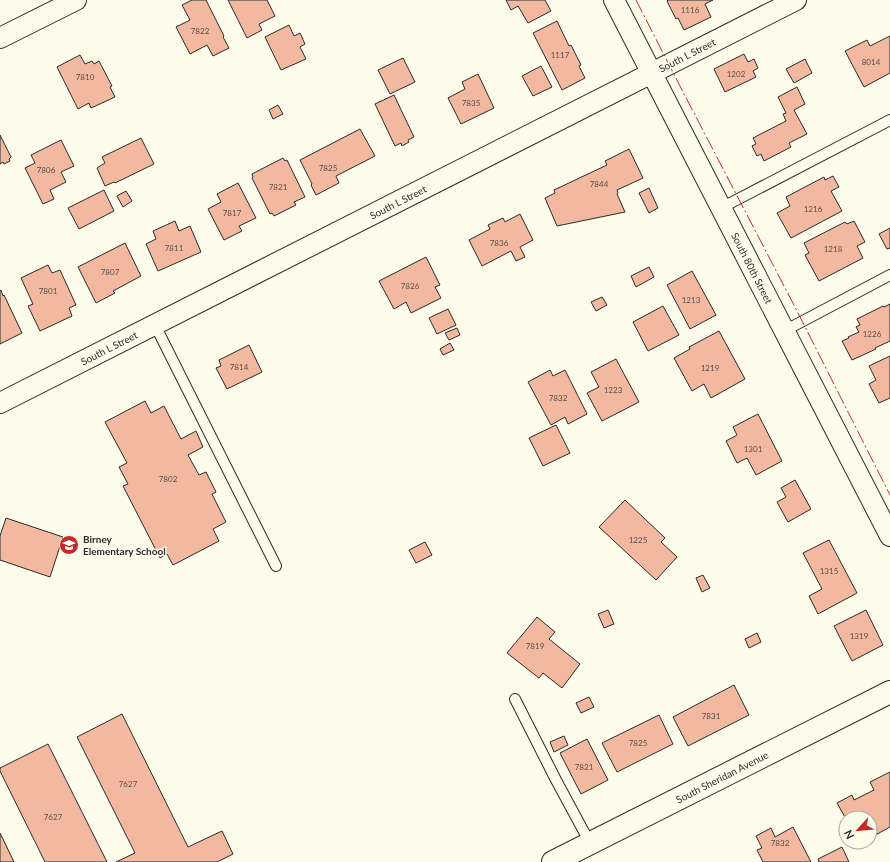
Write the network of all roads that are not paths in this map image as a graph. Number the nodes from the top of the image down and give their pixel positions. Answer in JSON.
{"nodes":[{"id":1,"x":76,"y":0,"type":"edge"},
{"id":2,"x":614,"y":0,"type":"edge"},
{"id":3,"x":796,"y":0,"type":"edge"},
{"id":4,"x":0,"y":38,"type":"edge"},
{"id":5,"x":651,"y":73,"type":"junction"},
{"id":6,"x":890,"y":120,"type":"edge"},
{"id":7,"x":720,"y":208,"type":"junction"},
{"id":8,"x":890,"y":275,"type":"edge"},
{"id":9,"x":155,"y":325,"type":"junction"},
{"id":10,"x":784,"y":331,"type":"junction"},
{"id":11,"x":0,"y":403,"type":"edge"},
{"id":12,"x":890,"y":536,"type":"edge"},
{"id":13,"x":276,"y":566,"type":"dead end"},
{"id":14,"x":890,"y":692,"type":"edge"},
{"id":15,"x":515,"y":699,"type":"dead end"},
{"id":16,"x":590,"y":843,"type":"junction"},
{"id":17,"x":553,"y":862,"type":"edge"}],
"edges":[{"from":1,"to":4,"type":"street"},
{"from":2,"to":5,"type":"street","name":"South 80th Street"},
{"from":3,"to":5,"type":"street","name":"South L Street"},
{"from":5,"to":7,"type":"street","name":"South 80th Street"},
{"from":5,"to":9,"type":"street","name":"South L Street"},
{"from":6,"to":7,"type":"lane"},
{"from":7,"to":10,"type":"street","name":"South 80th Street"},
{"from":8,"to":10,"type":"lane"},
{"from":9,"to":11,"type":"street","name":"South L Street"},
{"from":9,"to":13,"type":"lane"},
{"from":10,"to":12,"type":"street","name":"South 80th Street"},
{"from":14,"to":16,"type":"street","name":"South Sheridan Avenue"},
{"from":15,"to":16,"type":"lane"},
{"from":16,"to":17,"type":"street","name":"South Sheridan Avenue"}]}
